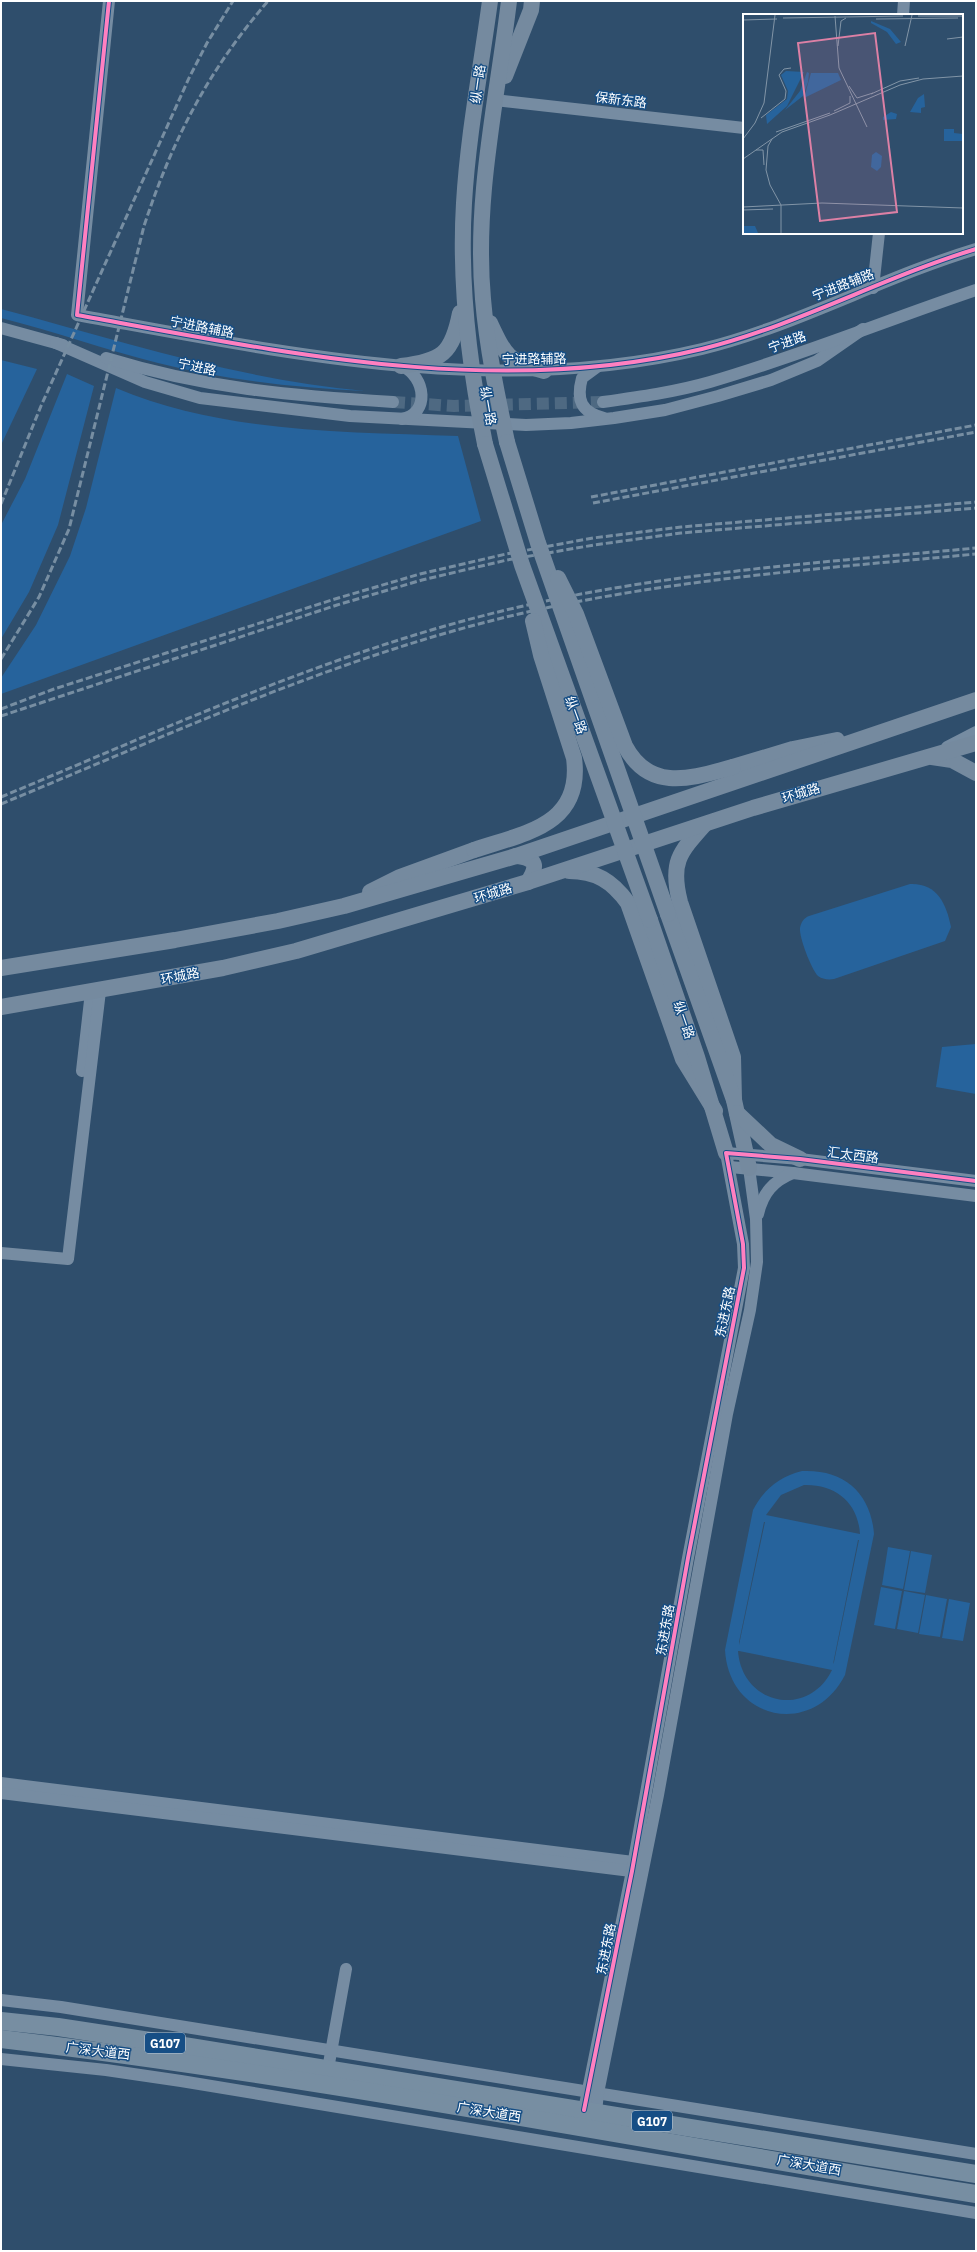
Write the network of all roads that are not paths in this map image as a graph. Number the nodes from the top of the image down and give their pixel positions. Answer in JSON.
{"nodes":[{"id":1,"x":109,"y":1,"type":"edge"},
{"id":2,"x":490,"y":1,"type":"edge"},
{"id":3,"x":509,"y":1,"type":"edge"},
{"id":4,"x":532,"y":1,"type":"edge"},
{"id":5,"x":904,"y":1,"type":"edge"},
{"id":6,"x":903,"y":14,"type":"edge"},
{"id":7,"x":495,"y":100,"type":"junction"},
{"id":8,"x":743,"y":128,"type":"edge"},
{"id":9,"x":879,"y":234,"type":"edge"},
{"id":10,"x":976,"y":250,"type":"edge"},
{"id":11,"x":873,"y":288,"type":"junction"},
{"id":12,"x":976,"y":290,"type":"edge"},
{"id":13,"x":483,"y":299,"type":"junction"},
{"id":14,"x":463,"y":300,"type":"junction"},
{"id":15,"x":1,"y":328,"type":"edge"},
{"id":16,"x":863,"y":329,"type":"junction"},
{"id":17,"x":56,"y":343,"type":"junction"},
{"id":18,"x":401,"y":366,"type":"junction"},
{"id":19,"x":600,"y":366,"type":"junction"},
{"id":20,"x":471,"y":369,"type":"junction"},
{"id":21,"x":492,"y":370,"type":"junction"},
{"id":22,"x":544,"y":371,"type":"junction"},
{"id":23,"x":393,"y":402,"type":"tunnel mouth"},
{"id":24,"x":603,"y":402,"type":"tunnel mouth"},
{"id":25,"x":396,"y":419,"type":"junction"},
{"id":26,"x":607,"y":419,"type":"junction"},
{"id":27,"x":480,"y":422,"type":"junction"},
{"id":28,"x":503,"y":424,"type":"junction"},
{"id":29,"x":538,"y":543,"type":"junction"},
{"id":30,"x":522,"y":564,"type":"junction"},
{"id":31,"x":976,"y":700,"type":"edge"},
{"id":32,"x":976,"y":732,"type":"edge"},
{"id":33,"x":876,"y":734,"type":"junction"},
{"id":34,"x":976,"y":743,"type":"edge"},
{"id":35,"x":930,"y":755,"type":"junction"},
{"id":36,"x":976,"y":773,"type":"edge"},
{"id":37,"x":640,"y":815,"type":"junction"},
{"id":38,"x":704,"y":825,"type":"junction"},
{"id":39,"x":651,"y":842,"type":"junction"},
{"id":40,"x":516,"y":856,"type":"junction"},
{"id":41,"x":561,"y":870,"type":"junction"},
{"id":42,"x":528,"y":882,"type":"junction"},
{"id":43,"x":680,"y":902,"type":"junction"},
{"id":44,"x":344,"y":906,"type":"junction"},
{"id":45,"x":634,"y":917,"type":"junction"},
{"id":46,"x":1,"y":968,"type":"edge"},
{"id":47,"x":96,"y":992,"type":"junction"},
{"id":48,"x":1,"y":1007,"type":"edge"},
{"id":49,"x":736,"y":1107,"type":"junction"},
{"id":50,"x":715,"y":1111,"type":"junction"},
{"id":51,"x":728,"y":1160,"type":"junction"},
{"id":52,"x":748,"y":1161,"type":"junction"},
{"id":53,"x":796,"y":1166,"type":"junction"},
{"id":54,"x":976,"y":1181,"type":"edge"},
{"id":55,"x":976,"y":1196,"type":"edge"},
{"id":56,"x":756,"y":1219,"type":"junction"},
{"id":57,"x":1,"y":1253,"type":"edge"},
{"id":58,"x":1,"y":1783,"type":"edge"},
{"id":59,"x":1,"y":1793,"type":"edge"},
{"id":60,"x":638,"y":1867,"type":"junction"},
{"id":61,"x":346,"y":1969,"type":"dead end"},
{"id":62,"x":1,"y":1995,"type":"edge"},
{"id":63,"x":1,"y":2000,"type":"edge"},
{"id":64,"x":19,"y":2002,"type":"junction"},
{"id":65,"x":1,"y":2021,"type":"edge"},
{"id":66,"x":1,"y":2039,"type":"edge"},
{"id":67,"x":332,"y":2051,"type":"junction"},
{"id":68,"x":1,"y":2059,"type":"edge"},
{"id":69,"x":328,"y":2069,"type":"junction"},
{"id":70,"x":298,"y":2081,"type":"junction"},
{"id":71,"x":592,"y":2092,"type":"junction"},
{"id":72,"x":295,"y":2101,"type":"junction"},
{"id":73,"x":590,"y":2111,"type":"junction"},
{"id":74,"x":976,"y":2154,"type":"edge"},
{"id":75,"x":976,"y":2174,"type":"edge"},
{"id":76,"x":941,"y":2188,"type":"junction"},
{"id":77,"x":976,"y":2194,"type":"edge"},
{"id":78,"x":976,"y":2200,"type":"edge"},
{"id":79,"x":976,"y":2213,"type":"edge"}],
"edges":[{"from":1,"to":18,"type":"street","name":"宁进路辅路"},
{"from":2,"to":14,"type":"main road","name":"纵一路"},
{"from":3,"to":7,"type":"main road","name":"纵一路"},
{"from":4,"to":7,"type":"main road"},
{"from":5,"to":6,"type":"street"},
{"from":7,"to":8,"type":"street","name":"保新东路"},
{"from":7,"to":13,"type":"main road","name":"纵一路"},
{"from":9,"to":11,"type":"street"},
{"from":10,"to":11,"type":"street","name":"宁进路辅路"},
{"from":11,"to":19,"type":"street","name":"宁进路辅路"},
{"from":12,"to":16,"type":"street","name":"宁进路"},
{"from":13,"to":21,"type":"main road","name":"纵一路"},
{"from":13,"to":22,"type":"main road"},
{"from":14,"to":18,"type":"main road"},
{"from":14,"to":20,"type":"main road","name":"纵一路"},
{"from":15,"to":17,"type":"street","name":"宁进路"},
{"from":16,"to":24,"type":"street","name":"宁进路"},
{"from":16,"to":26,"type":"street"},
{"from":17,"to":23,"type":"street","name":"宁进路"},
{"from":17,"to":25,"type":"street"},
{"from":18,"to":20,"type":"street","name":"宁进路辅路"},
{"from":18,"to":25,"type":"street"},
{"from":19,"to":22,"type":"street","name":"宁进路辅路"},
{"from":19,"to":26,"type":"street"},
{"from":20,"to":21,"type":"street","name":"宁进路辅路"},
{"from":20,"to":27,"type":"main road","name":"纵一路"},
{"from":21,"to":22,"type":"street","name":"宁进路辅路"},
{"from":21,"to":28,"type":"main road","name":"纵一路"},
{"from":25,"to":27,"type":"street"},
{"from":26,"to":28,"type":"street"},
{"from":27,"to":28,"type":"street"},
{"from":27,"to":30,"type":"main road","name":"纵一路","bridge":true},
{"from":28,"to":29,"type":"main road","name":"纵一路","bridge":true},
{"from":29,"to":33,"type":"main road","bridge":true},
{"from":29,"to":49,"type":"main road","name":"纵一路","bridge":true},
{"from":30,"to":44,"type":"main road","bridge":true},
{"from":30,"to":50,"type":"main road","name":"纵一路","bridge":true},
{"from":31,"to":33,"type":"main road"},
{"from":32,"to":35,"type":"street"},
{"from":33,"to":37,"type":"main road"},
{"from":34,"to":35,"type":"main road","name":"环城路"},
{"from":35,"to":36,"type":"main road"},
{"from":35,"to":38,"type":"main road","name":"环城路"},
{"from":37,"to":39,"type":"main road"},
{"from":37,"to":40,"type":"main road"},
{"from":38,"to":39,"type":"main road","name":"环城路"},
{"from":38,"to":43,"type":"main road"},
{"from":39,"to":41,"type":"main road","name":"环城路"},
{"from":40,"to":42,"type":"main road"},
{"from":40,"to":44,"type":"main road"},
{"from":41,"to":42,"type":"main road","name":"环城路"},
{"from":41,"to":45,"type":"main road"},
{"from":42,"to":47,"type":"main road","name":"环城路"},
{"from":43,"to":45,"type":"main road"},
{"from":43,"to":49,"type":"main road"},
{"from":44,"to":46,"type":"main road"},
{"from":45,"to":50,"type":"main road"},
{"from":47,"to":48,"type":"main road","name":"环城路"},
{"from":47,"to":57,"type":"street"},
{"from":49,"to":52,"type":"main road","name":"东进东路"},
{"from":49,"to":53,"type":"main road"},
{"from":50,"to":51,"type":"main road","name":"东进东路"},
{"from":51,"to":52,"type":"street","name":"汇太西路"},
{"from":51,"to":60,"type":"street","name":"东进东路"},
{"from":52,"to":53,"type":"street","name":"汇太西路"},
{"from":52,"to":56,"type":"street","name":"东进东路"},
{"from":53,"to":54,"type":"street","name":"汇太西路"},
{"from":53,"to":55,"type":"street","name":"汇太西路"},
{"from":53,"to":56,"type":"street"},
{"from":56,"to":60,"type":"street","name":"东进东路"},
{"from":58,"to":60,"type":"street"},
{"from":59,"to":60,"type":"street"},
{"from":60,"to":71,"type":"street","name":"东进东路"},
{"from":61,"to":67,"type":"street"},
{"from":62,"to":64,"type":"street"},
{"from":63,"to":64,"type":"street"},
{"from":64,"to":67,"type":"street"},
{"from":65,"to":69,"type":"highway","name":"广深大道西","number":"G107"},
{"from":66,"to":70,"type":"highway","name":"广深大道西","number":"G107"},
{"from":67,"to":69,"type":"street"},
{"from":67,"to":71,"type":"street"},
{"from":68,"to":72,"type":"street"},
{"from":69,"to":73,"type":"highway","name":"广深大道西","number":"G107"},
{"from":70,"to":72,"type":"street"},
{"from":70,"to":76,"type":"highway","name":"广深大道西","number":"G107"},
{"from":71,"to":73,"type":"street","name":"东进东路"},
{"from":71,"to":74,"type":"street"},
{"from":72,"to":79,"type":"street"},
{"from":73,"to":75,"type":"highway","name":"广深大道西","number":"G107"},
{"from":76,"to":77,"type":"highway","name":"广深大道西","number":"G107"},
{"from":76,"to":78,"type":"highway"}]}
